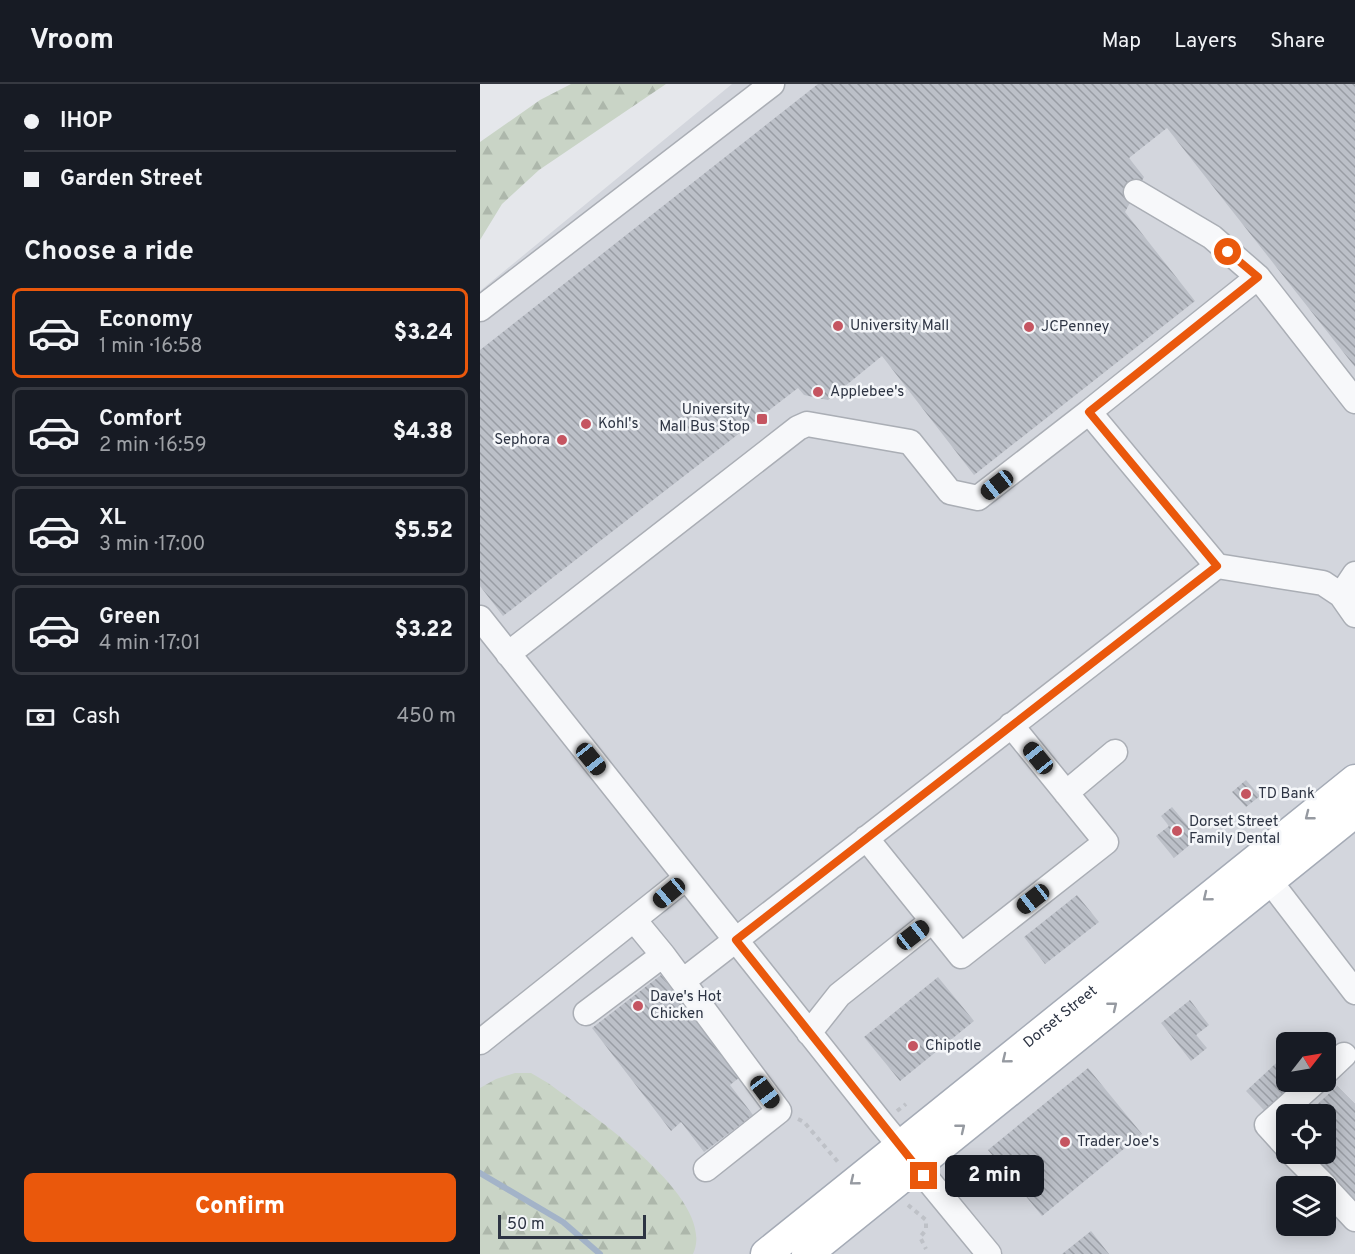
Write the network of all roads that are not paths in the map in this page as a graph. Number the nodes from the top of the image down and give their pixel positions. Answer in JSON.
{"nodes":[{"id":1,"x":772,"y":84,"type":"edge"},
{"id":2,"x":1136,"y":192,"type":"dead end"},
{"id":3,"x":1258,"y":277,"type":"junction"},
{"id":4,"x":480,"y":309,"type":"edge"},
{"id":5,"x":1355,"y":401,"type":"edge"},
{"id":6,"x":1089,"y":412,"type":"junction"},
{"id":7,"x":1217,"y":566,"type":"junction"},
{"id":8,"x":1355,"y":568,"type":"edge"},
{"id":9,"x":1355,"y":574,"type":"edge"},
{"id":10,"x":1332,"y":589,"type":"junction"},
{"id":11,"x":1355,"y":615,"type":"edge"},
{"id":12,"x":480,"y":618,"type":"edge"},
{"id":13,"x":508,"y":654,"type":"junction"},
{"id":14,"x":1011,"y":725,"type":"junction"},
{"id":15,"x":1115,"y":752,"type":"dead end"},
{"id":16,"x":1355,"y":780,"type":"edge"},
{"id":17,"x":1066,"y":793,"type":"junction"},
{"id":18,"x":1355,"y":813,"type":"edge"},
{"id":19,"x":866,"y":838,"type":"junction"},
{"id":20,"x":1261,"y":870,"type":"junction"},
{"id":21,"x":686,"y":878,"type":"junction"},
{"id":22,"x":635,"y":921,"type":"junction"},
{"id":23,"x":932,"y":921,"type":"junction"},
{"id":24,"x":736,"y":940,"type":"junction"},
{"id":25,"x":663,"y":955,"type":"junction"},
{"id":26,"x":683,"y":981,"type":"junction"},
{"id":27,"x":1355,"y":992,"type":"edge"},
{"id":28,"x":586,"y":1013,"type":"dead end"},
{"id":29,"x":809,"y":1033,"type":"junction"},
{"id":30,"x":480,"y":1042,"type":"edge"},
{"id":31,"x":1344,"y":1055,"type":"dead end"},
{"id":32,"x":1336,"y":1063,"type":"edge"},
{"id":33,"x":1304,"y":1092,"type":"edge"},
{"id":34,"x":1290,"y":1104,"type":"edge"},
{"id":35,"x":1276,"y":1117,"type":"edge"},
{"id":36,"x":1276,"y":1135,"type":"edge"},
{"id":37,"x":907,"y":1155,"type":"junction"},
{"id":38,"x":1303,"y":1164,"type":"edge"},
{"id":39,"x":706,"y":1169,"type":"dead end"},
{"id":40,"x":1314,"y":1176,"type":"edge"},
{"id":41,"x":1336,"y":1199,"type":"edge"},
{"id":42,"x":1355,"y":1219,"type":"edge"},
{"id":43,"x":766,"y":1254,"type":"edge"},
{"id":44,"x":807,"y":1254,"type":"edge"},
{"id":45,"x":989,"y":1254,"type":"edge"}],
"edges":[{"from":1,"to":4,"type":"street"},
{"from":2,"to":3,"type":"street"},
{"from":3,"to":5,"type":"street"},
{"from":3,"to":6,"type":"street"},
{"from":6,"to":7,"type":"street"},
{"from":6,"to":13,"type":"street"},
{"from":7,"to":10,"type":"street"},
{"from":7,"to":14,"type":"street"},
{"from":8,"to":10,"type":"street"},
{"from":9,"to":10,"type":"street"},
{"from":10,"to":11,"type":"street"},
{"from":12,"to":13,"type":"street"},
{"from":13,"to":21,"type":"street"},
{"from":14,"to":17,"type":"street"},
{"from":14,"to":19,"type":"street"},
{"from":15,"to":17,"type":"street"},
{"from":16,"to":20,"type":"main road","name":"Dorset Street","one_way":true},
{"from":17,"to":23,"type":"street"},
{"from":18,"to":20,"type":"main road","name":"Dorset Street"},
{"from":19,"to":23,"type":"street"},
{"from":19,"to":24,"type":"street"},
{"from":20,"to":27,"type":"street"},
{"from":20,"to":37,"type":"main road","name":"Dorset Street"},
{"from":21,"to":22,"type":"street"},
{"from":21,"to":24,"type":"street"},
{"from":22,"to":25,"type":"street"},
{"from":22,"to":30,"type":"street"},
{"from":23,"to":29,"type":"street"},
{"from":24,"to":26,"type":"street"},
{"from":24,"to":29,"type":"street"},
{"from":25,"to":26,"type":"street"},
{"from":25,"to":28,"type":"street"},
{"from":26,"to":39,"type":"street"},
{"from":29,"to":37,"type":"street"},
{"from":31,"to":32,"type":"street"},
{"from":33,"to":34,"type":"street"},
{"from":35,"to":36,"type":"street"},
{"from":37,"to":43,"type":"main road","name":"Dorset Street","one_way":true},
{"from":37,"to":44,"type":"main road","name":"Dorset Street"},
{"from":37,"to":45,"type":"street"},
{"from":38,"to":40,"type":"street"},
{"from":41,"to":42,"type":"street"}]}
